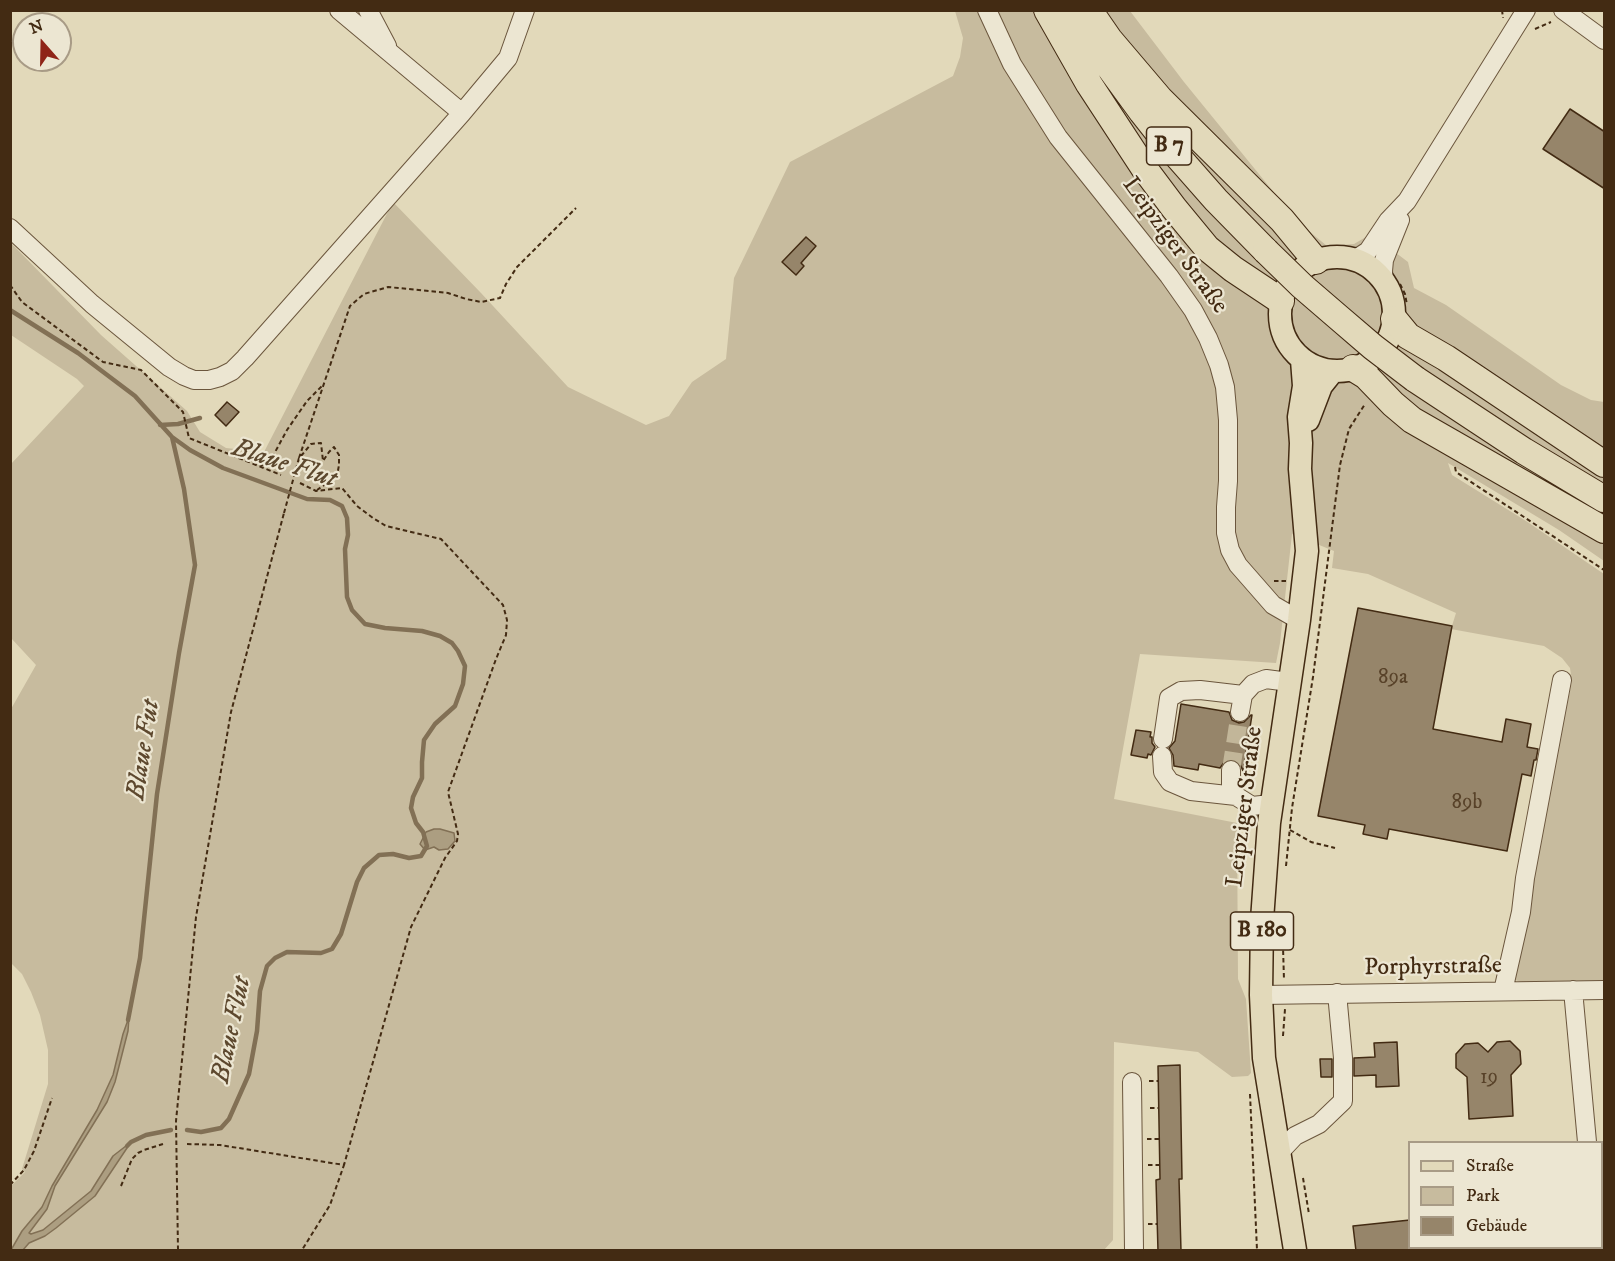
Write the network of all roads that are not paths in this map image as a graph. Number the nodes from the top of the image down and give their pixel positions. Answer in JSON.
{"nodes":[{"id":1,"x":339,"y":10,"type":"edge"},
{"id":2,"x":368,"y":10,"type":"edge"},
{"id":3,"x":525,"y":10,"type":"edge"},
{"id":4,"x":987,"y":10,"type":"edge"},
{"id":5,"x":1047,"y":10,"type":"edge"},
{"id":6,"x":1065,"y":10,"type":"edge"},
{"id":7,"x":1526,"y":10,"type":"edge"},
{"id":8,"x":1560,"y":15,"type":"edge"},
{"id":9,"x":1082,"y":17,"type":"edge"},
{"id":10,"x":1605,"y":40,"type":"edge"},
{"id":11,"x":392,"y":55,"type":"junction"},
{"id":12,"x":462,"y":113,"type":"junction"},
{"id":13,"x":1407,"y":201,"type":"junction"},
{"id":14,"x":10,"y":228,"type":"edge"},
{"id":15,"x":1354,"y":260,"type":"junction"},
{"id":16,"x":1316,"y":261,"type":"junction"},
{"id":17,"x":1390,"y":279,"type":"junction"},
{"id":18,"x":1281,"y":301,"type":"junction"},
{"id":19,"x":1401,"y":315,"type":"junction"},
{"id":20,"x":1302,"y":360,"type":"junction"},
{"id":21,"x":1343,"y":370,"type":"junction"},
{"id":22,"x":1301,"y":443,"type":"junction"},
{"id":23,"x":1605,"y":464,"type":"edge"},
{"id":24,"x":1605,"y":499,"type":"edge"},
{"id":25,"x":1605,"y":530,"type":"edge"},
{"id":26,"x":1299,"y":620,"type":"junction"},
{"id":27,"x":1562,"y":680,"type":"dead end"},
{"id":28,"x":1289,"y":682,"type":"junction"},
{"id":29,"x":1232,"y":770,"type":"tunnel mouth"},
{"id":30,"x":1236,"y":796,"type":"junction"},
{"id":31,"x":1271,"y":804,"type":"junction"},
{"id":32,"x":1574,"y":990,"type":"junction"},
{"id":33,"x":1605,"y":990,"type":"edge"},
{"id":34,"x":1503,"y":991,"type":"junction"},
{"id":35,"x":1337,"y":993,"type":"junction"},
{"id":36,"x":1261,"y":995,"type":"junction"},
{"id":37,"x":1132,"y":1082,"type":"dead end"},
{"id":38,"x":1587,"y":1141,"type":"edge"},
{"id":39,"x":1279,"y":1153,"type":"junction"},
{"id":40,"x":1134,"y":1251,"type":"edge"},
{"id":41,"x":1295,"y":1251,"type":"edge"}],
"edges":[{"from":1,"to":11,"type":"street"},
{"from":2,"to":11,"type":"street"},
{"from":3,"to":12,"type":"street"},
{"from":4,"to":26,"type":"street","name":"Leipziger Straße"},
{"from":5,"to":18,"type":"highway"},
{"from":6,"to":9,"type":"highway","number":"B 7"},
{"from":7,"to":13,"type":"street"},
{"from":8,"to":10,"type":"street"},
{"from":9,"to":16,"type":"highway"},
{"from":9,"to":24,"type":"highway","number":"B 7","bridge":true},
{"from":11,"to":12,"type":"street"},
{"from":12,"to":14,"type":"street"},
{"from":13,"to":15,"type":"street"},
{"from":13,"to":17,"type":"street"},
{"from":15,"to":16,"type":"main road"},
{"from":15,"to":17,"type":"main road"},
{"from":16,"to":18,"type":"main road"},
{"from":17,"to":19,"type":"main road"},
{"from":18,"to":20,"type":"main road"},
{"from":19,"to":21,"type":"main road","number":"B 180"},
{"from":19,"to":23,"type":"highway"},
{"from":20,"to":21,"type":"main road"},
{"from":20,"to":22,"type":"main road","name":"Leipziger Straße","number":"B 180"},
{"from":21,"to":22,"type":"main road","name":"Leipziger Straße","number":"B 180"},
{"from":21,"to":25,"type":"highway"},
{"from":22,"to":26,"type":"main road","name":"Leipziger Straße","number":"B 180"},
{"from":26,"to":28,"type":"main road","name":"Leipziger Straße","number":"B 180"},
{"from":27,"to":34,"type":"street"},
{"from":28,"to":30,"type":"street"},
{"from":28,"to":31,"type":"main road","name":"Leipziger Straße","number":"B 180"},
{"from":29,"to":30,"type":"street"},
{"from":30,"to":31,"type":"street"},
{"from":31,"to":36,"type":"main road","name":"Leipziger Straße","number":"B 180"},
{"from":32,"to":33,"type":"street","name":"Porphyrstraße"},
{"from":32,"to":34,"type":"street","name":"Porphyrstraße"},
{"from":32,"to":38,"type":"street"},
{"from":34,"to":35,"type":"street","name":"Porphyrstraße"},
{"from":35,"to":36,"type":"street","name":"Porphyrstraße"},
{"from":35,"to":39,"type":"street"},
{"from":36,"to":39,"type":"main road","name":"Leipziger Straße","number":"B 180"},
{"from":37,"to":40,"type":"street"},
{"from":39,"to":41,"type":"main road","name":"Leipziger Straße","number":"B 180"}]}
